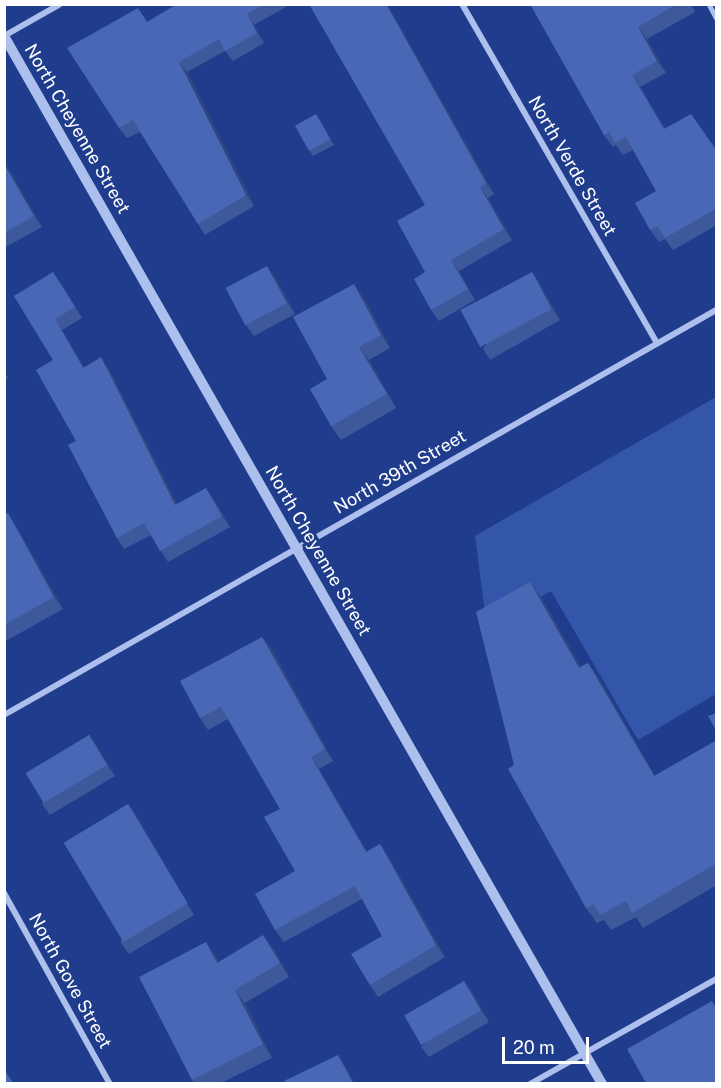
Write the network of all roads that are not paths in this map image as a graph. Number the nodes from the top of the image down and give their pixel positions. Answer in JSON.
{"nodes":[{"id":1,"x":60,"y":4,"type":"edge"},
{"id":2,"x":462,"y":4,"type":"edge"},
{"id":3,"x":709,"y":4,"type":"edge"},
{"id":4,"x":717,"y":17,"type":"edge"},
{"id":5,"x":4,"y":36,"type":"edge"},
{"id":6,"x":717,"y":310,"type":"edge"},
{"id":7,"x":657,"y":343,"type":"junction"},
{"id":8,"x":297,"y":548,"type":"junction"},
{"id":9,"x":4,"y":715,"type":"edge"},
{"id":10,"x":4,"y":893,"type":"edge"},
{"id":11,"x":717,"y":979,"type":"edge"},
{"id":12,"x":585,"y":1053,"type":"junction"},
{"id":13,"x":110,"y":1083,"type":"edge"},
{"id":14,"x":530,"y":1083,"type":"edge"},
{"id":15,"x":602,"y":1083,"type":"edge"}],
"edges":[{"from":1,"to":5,"type":"street"},
{"from":2,"to":7,"type":"street","name":"North Verde Street"},
{"from":3,"to":4,"type":"lane"},
{"from":5,"to":8,"type":"street","name":"North Cheyenne Street"},
{"from":6,"to":7,"type":"street","name":"North 39th Street"},
{"from":7,"to":8,"type":"street","name":"North 39th Street"},
{"from":8,"to":9,"type":"street","name":"North 39th Street"},
{"from":8,"to":12,"type":"street","name":"North Cheyenne Street"},
{"from":10,"to":13,"type":"street","name":"North Gove Street"},
{"from":11,"to":12,"type":"street"},
{"from":12,"to":14,"type":"street"},
{"from":12,"to":15,"type":"street","name":"North Cheyenne Street"}]}
